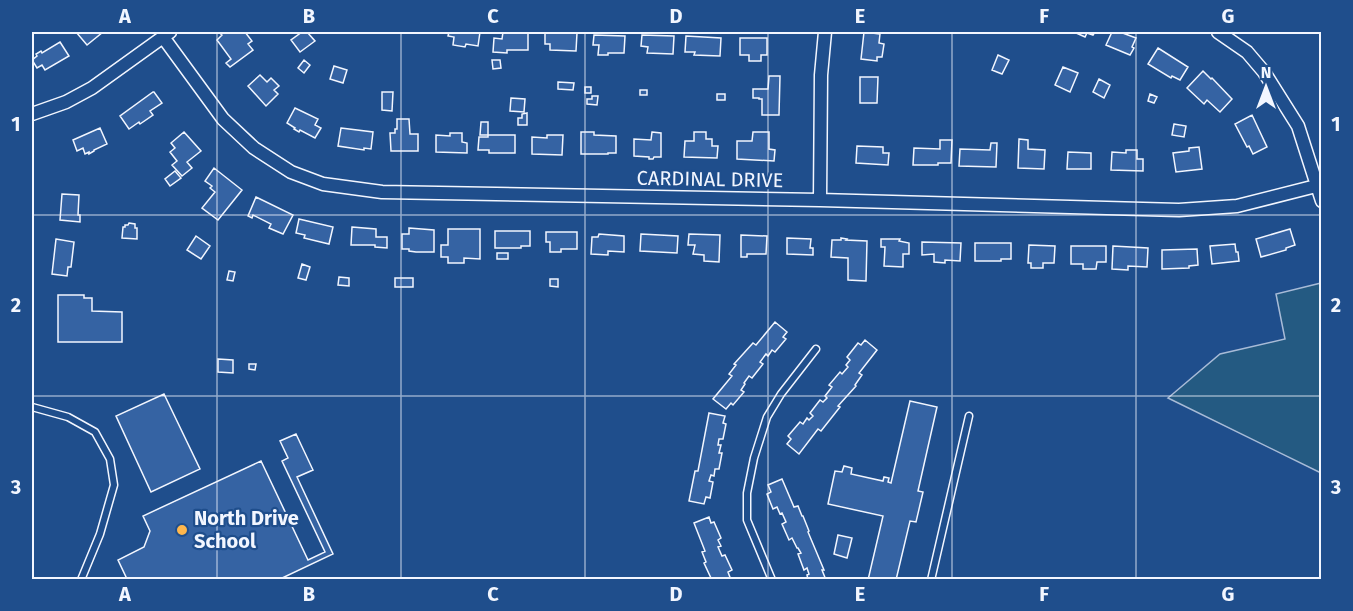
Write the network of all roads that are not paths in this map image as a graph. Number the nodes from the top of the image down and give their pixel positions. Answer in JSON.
{"nodes":[{"id":1,"x":825,"y":32,"type":"edge"},
{"id":2,"x":1218,"y":32,"type":"edge"},
{"id":3,"x":167,"y":34,"type":"edge"},
{"id":4,"x":32,"y":114,"type":"edge"},
{"id":5,"x":1316,"y":186,"type":"junction"},
{"id":6,"x":820,"y":200,"type":"junction"},
{"id":7,"x":1322,"y":201,"type":"edge"},
{"id":8,"x":816,"y":349,"type":"dead end"},
{"id":9,"x":32,"y":406,"type":"edge"},
{"id":10,"x":969,"y":416,"type":"dead end"},
{"id":11,"x":81,"y":579,"type":"edge"},
{"id":12,"x":772,"y":579,"type":"edge"},
{"id":13,"x":931,"y":579,"type":"edge"}],
"edges":[{"from":1,"to":6,"type":"street"},
{"from":2,"to":5,"type":"street"},
{"from":3,"to":4,"type":"street"},
{"from":3,"to":6,"type":"street","name":"CARDINAL DRIVE"},
{"from":5,"to":6,"type":"street","name":"CARDINAL DRIVE"},
{"from":5,"to":7,"type":"street"},
{"from":8,"to":12,"type":"lane"},
{"from":9,"to":11,"type":"lane"},
{"from":10,"to":13,"type":"lane"}]}
